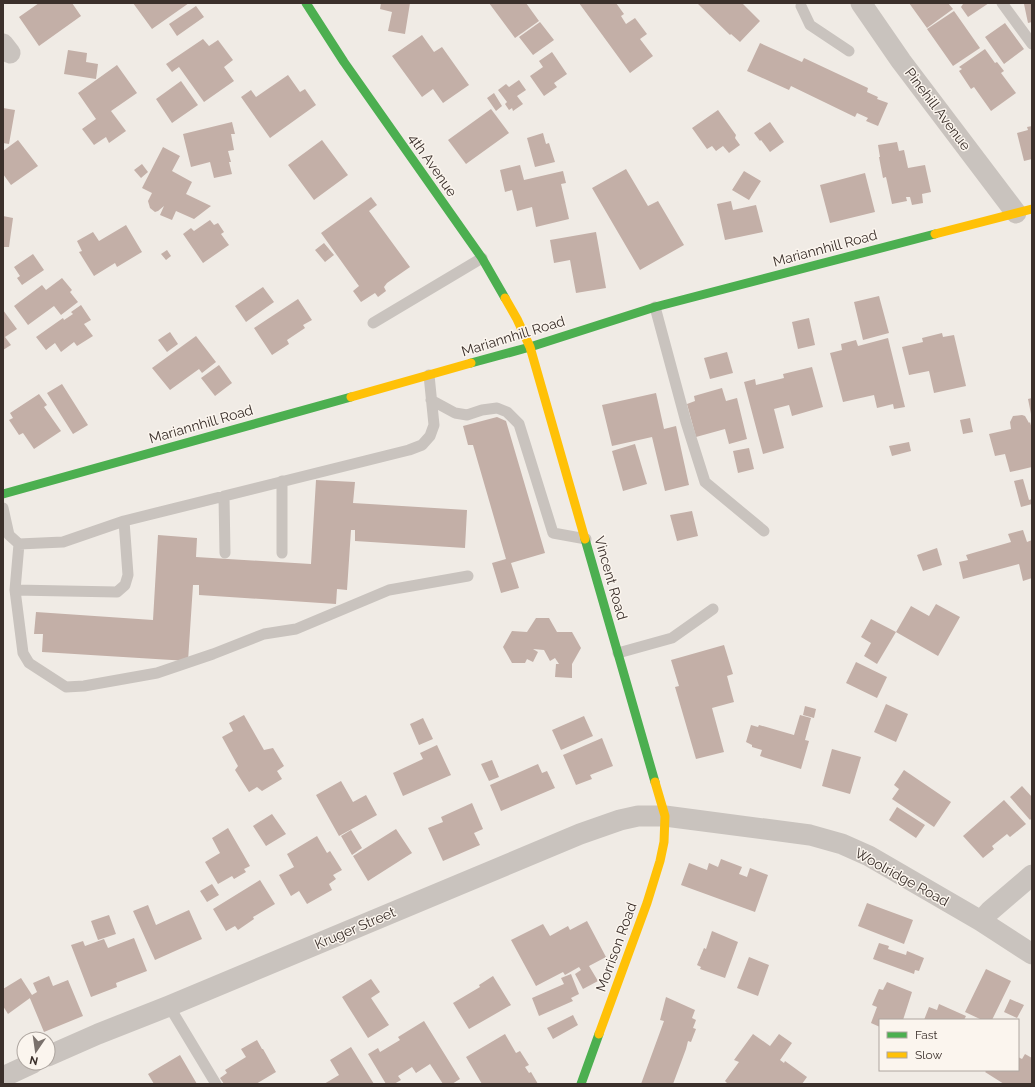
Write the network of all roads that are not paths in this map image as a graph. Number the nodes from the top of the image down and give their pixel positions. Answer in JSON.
{"nodes":[{"id":1,"x":306,"y":3,"type":"edge"},
{"id":2,"x":861,"y":3,"type":"edge"},
{"id":3,"x":1002,"y":3,"type":"edge"},
{"id":4,"x":801,"y":4,"type":"edge"},
{"id":5,"x":1032,"y":44,"type":"edge"},
{"id":6,"x":849,"y":51,"type":"dead end"},
{"id":7,"x":1024,"y":211,"type":"edge"},
{"id":8,"x":482,"y":258,"type":"junction"},
{"id":9,"x":655,"y":307,"type":"junction"},
{"id":10,"x":373,"y":323,"type":"dead end"},
{"id":11,"x":530,"y":347,"type":"junction"},
{"id":12,"x":429,"y":375,"type":"junction"},
{"id":13,"x":431,"y":400,"type":"junction"},
{"id":14,"x":282,"y":481,"type":"junction"},
{"id":15,"x":3,"y":494,"type":"edge"},
{"id":16,"x":224,"y":496,"type":"junction"},
{"id":17,"x":3,"y":508,"type":"edge"},
{"id":18,"x":124,"y":521,"type":"junction"},
{"id":19,"x":764,"y":531,"type":"dead end"},
{"id":20,"x":586,"y":539,"type":"junction"},
{"id":21,"x":19,"y":544,"type":"junction"},
{"id":22,"x":225,"y":553,"type":"dead end"},
{"id":23,"x":282,"y":553,"type":"dead end"},
{"id":24,"x":468,"y":576,"type":"dead end"},
{"id":25,"x":15,"y":590,"type":"junction"},
{"id":26,"x":713,"y":609,"type":"dead end"},
{"id":27,"x":618,"y":653,"type":"junction"},
{"id":28,"x":665,"y":816,"type":"junction"},
{"id":29,"x":1032,"y":875,"type":"edge"},
{"id":30,"x":981,"y":921,"type":"junction"},
{"id":31,"x":1032,"y":954,"type":"edge"},
{"id":32,"x":169,"y":1006,"type":"junction"},
{"id":33,"x":56,"y":1052,"type":"edge"},
{"id":34,"x":16,"y":1071,"type":"edge"},
{"id":35,"x":3,"y":1077,"type":"edge"},
{"id":36,"x":8,"y":1084,"type":"edge"},
{"id":37,"x":216,"y":1084,"type":"edge"},
{"id":38,"x":581,"y":1084,"type":"edge"}],
"edges":[{"from":1,"to":8,"type":"street","name":"4th Avenue"},
{"from":2,"to":7,"type":"street","name":"Pinehill Avenue"},
{"from":3,"to":5,"type":"lane"},
{"from":4,"to":6,"type":"lane"},
{"from":7,"to":9,"type":"street","name":"Mariannhill Road"},
{"from":8,"to":10,"type":"lane"},
{"from":8,"to":11,"type":"street","name":"4th Avenue"},
{"from":9,"to":11,"type":"street","name":"Mariannhill Road"},
{"from":9,"to":19,"type":"lane"},
{"from":11,"to":12,"type":"street","name":"Mariannhill Road"},
{"from":11,"to":20,"type":"street","name":"Vincent Road"},
{"from":12,"to":13,"type":"lane"},
{"from":12,"to":15,"type":"street","name":"Mariannhill Road"},
{"from":13,"to":14,"type":"lane"},
{"from":13,"to":20,"type":"lane"},
{"from":14,"to":16,"type":"lane"},
{"from":14,"to":23,"type":"lane"},
{"from":16,"to":18,"type":"lane"},
{"from":16,"to":22,"type":"lane"},
{"from":17,"to":21,"type":"lane"},
{"from":18,"to":21,"type":"lane"},
{"from":18,"to":25,"type":"lane"},
{"from":20,"to":27,"type":"street","name":"Vincent Road"},
{"from":21,"to":25,"type":"lane"},
{"from":24,"to":25,"type":"lane"},
{"from":26,"to":27,"type":"lane"},
{"from":27,"to":28,"type":"street","name":"Vincent Road"},
{"from":28,"to":30,"type":"street","name":"Woolridge Road"},
{"from":28,"to":32,"type":"street","name":"Kruger Street"},
{"from":28,"to":38,"type":"street","name":"Morrison Road"},
{"from":29,"to":30,"type":"street"},
{"from":30,"to":31,"type":"street","name":"Woolridge Road"},
{"from":32,"to":33,"type":"street","name":"Kruger Street"},
{"from":32,"to":37,"type":"lane"},
{"from":34,"to":35,"type":"street"},
{"from":35,"to":36,"type":"street"}]}
